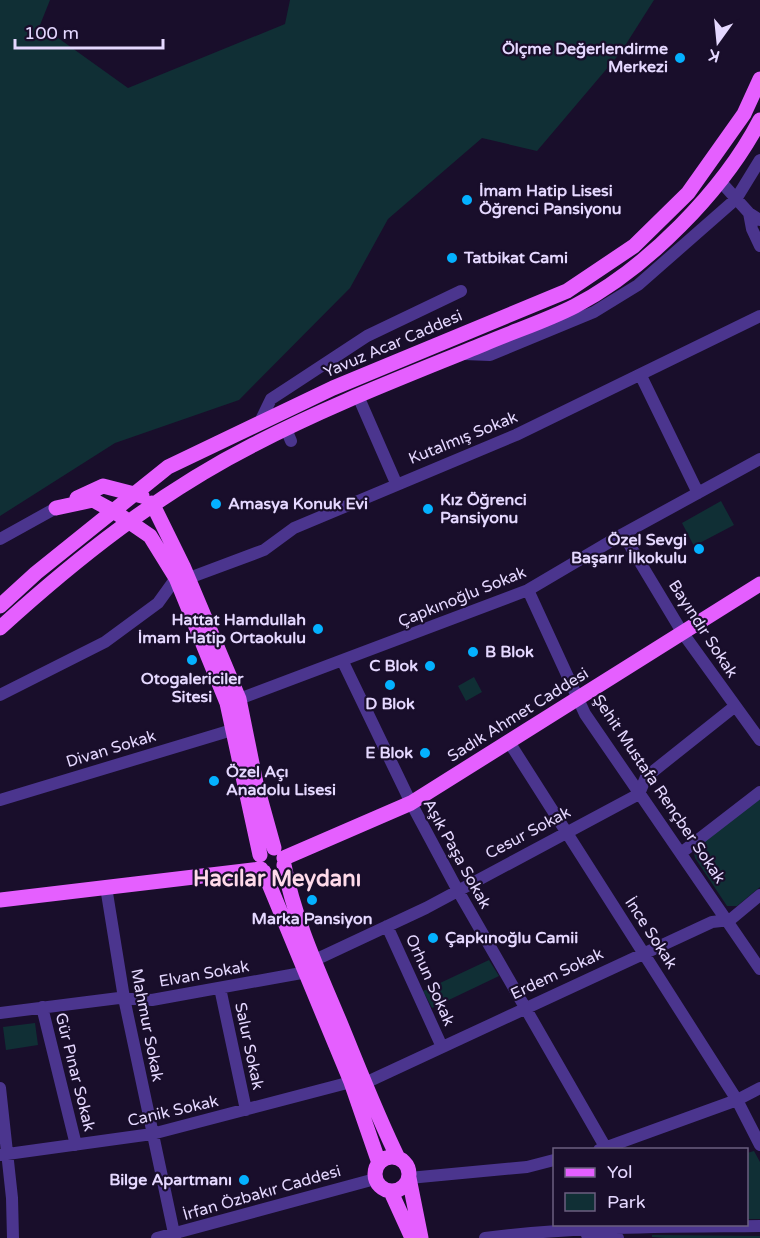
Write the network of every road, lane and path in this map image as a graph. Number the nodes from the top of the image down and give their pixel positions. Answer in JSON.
{"nodes":[{"id":1,"x":760,"y":79,"type":"edge"},
{"id":2,"x":760,"y":120,"type":"edge"},
{"id":3,"x":760,"y":160,"type":"edge"},
{"id":4,"x":721,"y":182,"type":"junction"},
{"id":5,"x":736,"y":199,"type":"junction"},
{"id":6,"x":754,"y":217,"type":"edge"},
{"id":7,"x":760,"y":246,"type":"edge"},
{"id":8,"x":461,"y":291,"type":"dead end"},
{"id":9,"x":760,"y":316,"type":"edge"},
{"id":10,"x":460,"y":353,"type":"junction"},
{"id":11,"x":641,"y":376,"type":"junction"},
{"id":12,"x":358,"y":396,"type":"junction"},
{"id":13,"x":259,"y":424,"type":"junction"},
{"id":14,"x":760,"y":459,"type":"edge"},
{"id":15,"x":396,"y":483,"type":"junction"},
{"id":16,"x":137,"y":493,"type":"junction"},
{"id":17,"x":698,"y":493,"type":"junction"},
{"id":18,"x":152,"y":503,"type":"junction"},
{"id":19,"x":56,"y":508,"type":"junction"},
{"id":20,"x":115,"y":512,"type":"junction"},
{"id":21,"x":129,"y":522,"type":"junction"},
{"id":22,"x":623,"y":534,"type":"junction"},
{"id":23,"x":0,"y":539,"type":"edge"},
{"id":24,"x":182,"y":578,"type":"junction"},
{"id":25,"x":760,"y":584,"type":"edge"},
{"id":26,"x":528,"y":590,"type":"junction"},
{"id":27,"x":0,"y":606,"type":"edge"},
{"id":28,"x":0,"y":628,"type":"edge"},
{"id":29,"x":682,"y":632,"type":"junction"},
{"id":30,"x":343,"y":662,"type":"junction"},
{"id":31,"x":0,"y":695,"type":"edge"},
{"id":32,"x":578,"y":699,"type":"junction"},
{"id":33,"x":233,"y":701,"type":"junction"},
{"id":34,"x":734,"y":707,"type":"junction"},
{"id":35,"x":232,"y":730,"type":"junction"},
{"id":36,"x":759,"y":735,"type":"edge"},
{"id":37,"x":508,"y":742,"type":"junction"},
{"id":38,"x":760,"y":792,"type":"edge"},
{"id":39,"x":639,"y":794,"type":"junction"},
{"id":40,"x":0,"y":800,"type":"edge"},
{"id":41,"x":411,"y":803,"type":"junction"},
{"id":42,"x":565,"y":833,"type":"junction"},
{"id":43,"x":681,"y":853,"type":"junction"},
{"id":44,"x":269,"y":861,"type":"junction"},
{"id":45,"x":106,"y":887,"type":"junction"},
{"id":46,"x":457,"y":889,"type":"junction"},
{"id":47,"x":760,"y":895,"type":"edge"},
{"id":48,"x":0,"y":900,"type":"edge"},
{"id":49,"x":730,"y":921,"type":"junction"},
{"id":50,"x":387,"y":926,"type":"junction"},
{"id":51,"x":644,"y":953,"type":"junction"},
{"id":52,"x":311,"y":966,"type":"junction"},
{"id":53,"x":760,"y":969,"type":"edge"},
{"id":54,"x":220,"y":988,"type":"junction"},
{"id":55,"x":124,"y":998,"type":"junction"},
{"id":56,"x":42,"y":1007,"type":"junction"},
{"id":57,"x":525,"y":1007,"type":"junction"},
{"id":58,"x":0,"y":1013,"type":"edge"},
{"id":59,"x":442,"y":1047,"type":"junction"},
{"id":60,"x":358,"y":1083,"type":"junction"},
{"id":61,"x":0,"y":1088,"type":"edge"},
{"id":62,"x":760,"y":1088,"type":"edge"},
{"id":63,"x":737,"y":1100,"type":"junction"},
{"id":64,"x":246,"y":1110,"type":"junction"},
{"id":65,"x":152,"y":1134,"type":"junction"},
{"id":66,"x":76,"y":1145,"type":"junction"},
{"id":67,"x":760,"y":1145,"type":"edge"},
{"id":68,"x":603,"y":1148,"type":"edge"},
{"id":69,"x":607,"y":1148,"type":"edge"},
{"id":70,"x":4,"y":1155,"type":"edge"},
{"id":71,"x":398,"y":1158,"type":"junction"},
{"id":72,"x":553,"y":1160,"type":"edge"},
{"id":73,"x":379,"y":1163,"type":"junction"},
{"id":74,"x":409,"y":1178,"type":"junction"},
{"id":75,"x":375,"y":1179,"type":"junction"},
{"id":76,"x":391,"y":1192,"type":"junction"},
{"id":77,"x":760,"y":1226,"type":"edge"},
{"id":78,"x":635,"y":1230,"type":"edge"},
{"id":79,"x":538,"y":1231,"type":"junction"},
{"id":80,"x":175,"y":1237,"type":"edge"},
{"id":81,"x":13,"y":1238,"type":"edge"},
{"id":82,"x":157,"y":1238,"type":"edge"},
{"id":83,"x":412,"y":1238,"type":"edge"},
{"id":84,"x":421,"y":1238,"type":"edge"},
{"id":85,"x":485,"y":1238,"type":"edge"},
{"id":86,"x":618,"y":1238,"type":"edge"}],
"edges":[{"from":1,"to":13,"type":"main road","name":"Yavuz Acar Caddesi"},
{"from":2,"to":4,"type":"main road"},
{"from":3,"to":5,"type":"street"},
{"from":4,"to":5,"type":"street"},
{"from":4,"to":10,"type":"main road"},
{"from":5,"to":6,"type":"street"},
{"from":5,"to":10,"type":"street"},
{"from":6,"to":7,"type":"street"},
{"from":8,"to":13,"type":"street"},
{"from":9,"to":11,"type":"street","name":"Kutalmış Sokak"},
{"from":10,"to":12,"type":"main road"},
{"from":11,"to":15,"type":"street","name":"Kutalmış Sokak"},
{"from":11,"to":17,"type":"street"},
{"from":12,"to":15,"type":"street"},
{"from":12,"to":18,"type":"main road"},
{"from":13,"to":16,"type":"main road","name":"Yavuz Acar Caddesi"},
{"from":14,"to":17,"type":"street","name":"Çapkınoğlu Sokak"},
{"from":15,"to":24,"type":"street","name":"Kutalmış Sokak"},
{"from":16,"to":18,"type":"main road"},
{"from":16,"to":19,"type":"main road"},
{"from":16,"to":20,"type":"main road","name":"Yavuz Acar Caddesi"},
{"from":17,"to":22,"type":"street","name":"Çapkınoğlu Sokak"},
{"from":18,"to":21,"type":"main road"},
{"from":18,"to":24,"type":"main road"},
{"from":19,"to":20,"type":"main road"},
{"from":19,"to":23,"type":"street"},
{"from":20,"to":21,"type":"main road"},
{"from":20,"to":27,"type":"main road","name":"Yavuz Acar Caddesi"},
{"from":21,"to":24,"type":"main road"},
{"from":21,"to":28,"type":"main road"},
{"from":22,"to":26,"type":"street","name":"Çapkınoğlu Sokak"},
{"from":22,"to":29,"type":"street","name":"Bayındır Sokak"},
{"from":24,"to":31,"type":"street"},
{"from":24,"to":33,"type":"main road"},
{"from":25,"to":29,"type":"main road","name":"Sadık Ahmet Caddesi"},
{"from":26,"to":30,"type":"street","name":"Çapkınoğlu Sokak"},
{"from":26,"to":32,"type":"street","name":"Şehit Mustafa Rençber Sokak"},
{"from":29,"to":32,"type":"main road","name":"Sadık Ahmet Caddesi"},
{"from":29,"to":34,"type":"street","name":"Bayındır Sokak"},
{"from":30,"to":33,"type":"street","name":"Çapkınoğlu Sokak"},
{"from":30,"to":41,"type":"street","name":"Aşık Paşa Sokak"},
{"from":32,"to":37,"type":"main road","name":"Sadık Ahmet Caddesi"},
{"from":32,"to":39,"type":"street","name":"Şehit Mustafa Rençber Sokak"},
{"from":33,"to":35,"type":"main road"},
{"from":33,"to":44,"type":"main road"},
{"from":34,"to":36,"type":"street","name":"Bayındır Sokak"},
{"from":34,"to":39,"type":"street","name":"Cesur Sokak"},
{"from":35,"to":40,"type":"street","name":"Divan Sokak"},
{"from":35,"to":44,"type":"main road"},
{"from":37,"to":41,"type":"main road","name":"Sadık Ahmet Caddesi"},
{"from":37,"to":42,"type":"street","name":"İnce Sokak"},
{"from":38,"to":43,"type":"street"},
{"from":39,"to":42,"type":"street","name":"Cesur Sokak"},
{"from":39,"to":43,"type":"street","name":"Şehit Mustafa Rençber Sokak"},
{"from":41,"to":44,"type":"main road","name":"Sadık Ahmet Caddesi"},
{"from":41,"to":46,"type":"street","name":"Aşık Paşa Sokak"},
{"from":42,"to":46,"type":"street","name":"Cesur Sokak"},
{"from":42,"to":51,"type":"street","name":"İnce Sokak"},
{"from":43,"to":49,"type":"street","name":"Şehit Mustafa Rençber Sokak"},
{"from":44,"to":45,"type":"main road","name":"Sadık Ahmet Caddesi"},
{"from":44,"to":52,"type":"main road"},
{"from":44,"to":52,"type":"main road"},
{"from":45,"to":48,"type":"main road"},
{"from":45,"to":55,"type":"street","name":"Mahmur Sokak"},
{"from":46,"to":50,"type":"street","name":"Cesur Sokak"},
{"from":46,"to":57,"type":"street","name":"Aşık Paşa Sokak"},
{"from":47,"to":49,"type":"street","name":"Erdem Sokak"},
{"from":49,"to":51,"type":"street","name":"Erdem Sokak"},
{"from":49,"to":53,"type":"street","name":"Şehit Mustafa Rençber Sokak"},
{"from":50,"to":52,"type":"street","name":"Cesur Sokak"},
{"from":50,"to":59,"type":"street","name":"Orhun Sokak"},
{"from":51,"to":57,"type":"street","name":"Erdem Sokak"},
{"from":51,"to":63,"type":"street","name":"İnce Sokak"},
{"from":52,"to":54,"type":"street","name":"Elvan Sokak"},
{"from":52,"to":60,"type":"main road"},
{"from":54,"to":55,"type":"street","name":"Elvan Sokak"},
{"from":54,"to":64,"type":"street","name":"Salur Sokak"},
{"from":55,"to":56,"type":"street","name":"Elvan Sokak"},
{"from":55,"to":65,"type":"street","name":"Mahmur Sokak"},
{"from":56,"to":58,"type":"street","name":"Elvan Sokak"},
{"from":56,"to":66,"type":"street","name":"Gür Pınar Sokak"},
{"from":57,"to":59,"type":"street","name":"Erdem Sokak"},
{"from":57,"to":68,"type":"street","name":"Aşık Paşa Sokak"},
{"from":59,"to":60,"type":"street","name":"Erdem Sokak"},
{"from":60,"to":64,"type":"street","name":"Canik Sokak"},
{"from":60,"to":71,"type":"main road"},
{"from":60,"to":73,"type":"main road"},
{"from":61,"to":70,"type":"street"},
{"from":62,"to":63,"type":"street"},
{"from":63,"to":67,"type":"street","name":"İnce Sokak"},
{"from":63,"to":69,"type":"street"},
{"from":64,"to":65,"type":"street","name":"Canik Sokak"},
{"from":65,"to":66,"type":"street","name":"Canik Sokak"},
{"from":65,"to":80,"type":"street","name":"Mahmur Sokak"},
{"from":66,"to":70,"type":"street","name":"Canik Sokak"},
{"from":70,"to":81,"type":"street"},
{"from":71,"to":73,"type":"main road"},
{"from":71,"to":74,"type":"main road"},
{"from":72,"to":74,"type":"street"},
{"from":73,"to":75,"type":"main road"},
{"from":74,"to":76,"type":"main road"},
{"from":74,"to":84,"type":"main road"},
{"from":75,"to":76,"type":"main road"},
{"from":75,"to":80,"type":"street","name":"İrfan Özbakır Caddesi"},
{"from":76,"to":83,"type":"main road"},
{"from":77,"to":78,"type":"street"},
{"from":78,"to":79,"type":"street"},
{"from":79,"to":85,"type":"street"},
{"from":79,"to":86,"type":"street"},
{"from":80,"to":82,"type":"street","name":"İrfan Özbakır Caddesi"}]}
